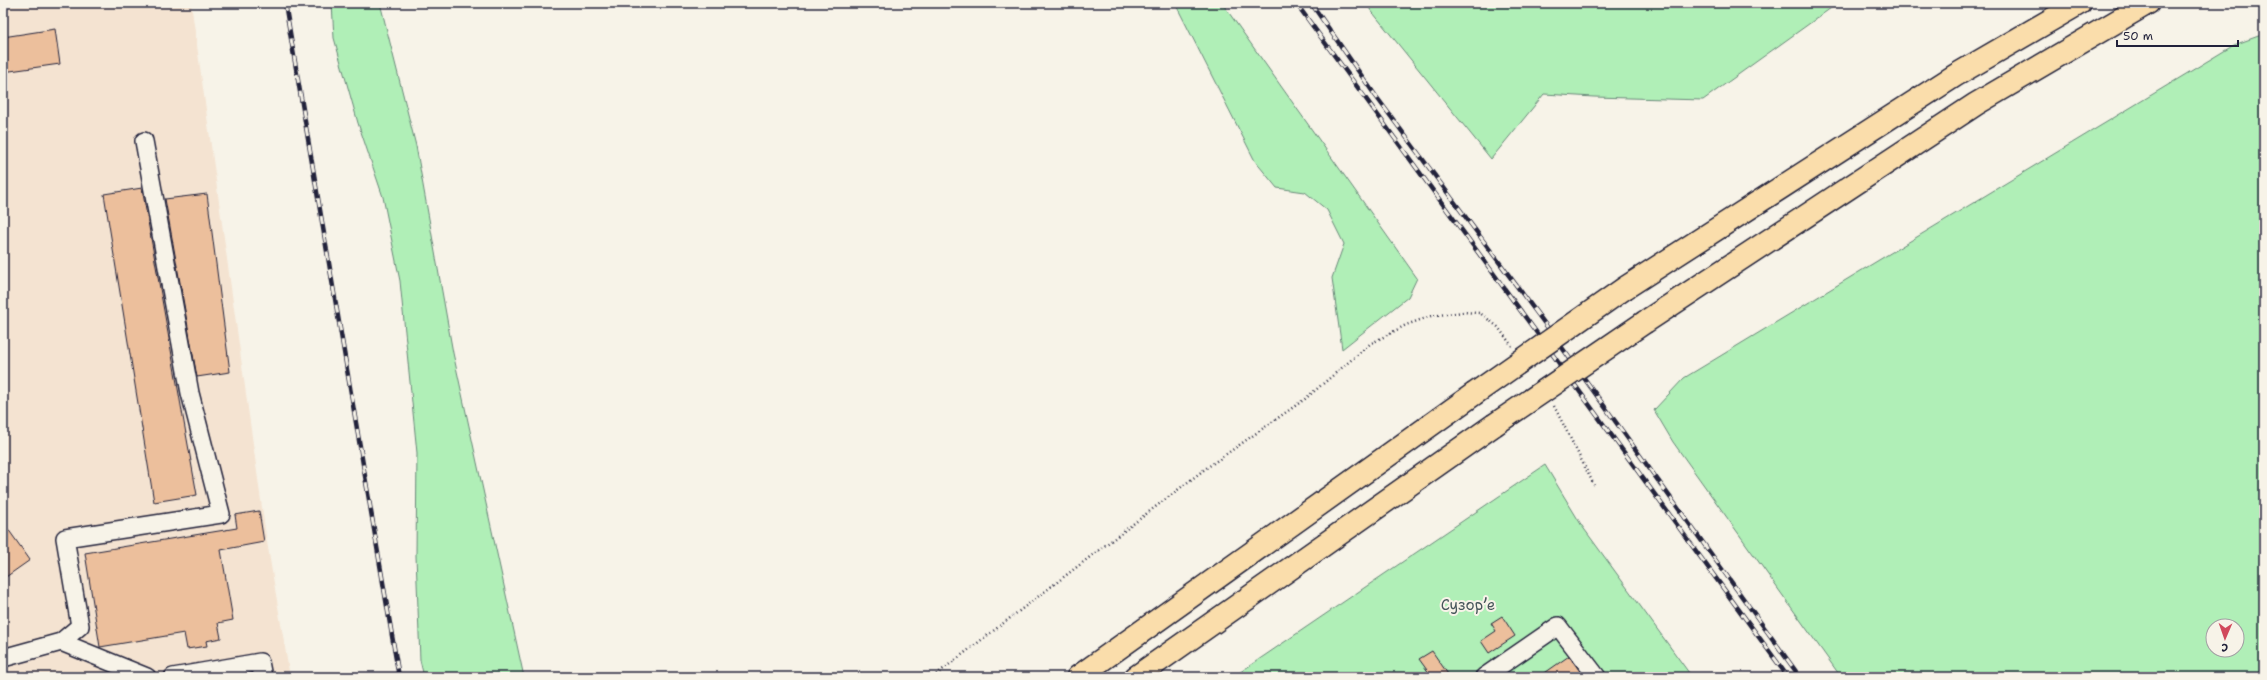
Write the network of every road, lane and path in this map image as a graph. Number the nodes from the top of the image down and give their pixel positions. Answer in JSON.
{"nodes":[{"id":1,"x":2080,"y":3,"type":"edge"},
{"id":2,"x":2148,"y":3,"type":"edge"},
{"id":3,"x":144,"y":141,"type":"dead end"},
{"id":4,"x":1515,"y":352,"type":"dead end"},
{"id":5,"x":1550,"y":400,"type":"dead end"},
{"id":6,"x":1594,"y":485,"type":"dead end"},
{"id":7,"x":60,"y":642,"type":"junction"},
{"id":8,"x":3,"y":658,"type":"edge"},
{"id":9,"x":147,"y":677,"type":"edge"},
{"id":10,"x":173,"y":677,"type":"edge"},
{"id":11,"x":263,"y":677,"type":"edge"},
{"id":12,"x":933,"y":677,"type":"edge"},
{"id":13,"x":1078,"y":677,"type":"edge"},
{"id":14,"x":1136,"y":677,"type":"edge"},
{"id":15,"x":1484,"y":677,"type":"edge"},
{"id":16,"x":1598,"y":677,"type":"edge"}],
"edges":[{"from":1,"to":13,"type":"highway","bridge":true},
{"from":2,"to":14,"type":"highway","bridge":true},
{"from":3,"to":7,"type":"lane"},
{"from":4,"to":12,"type":"path"},
{"from":5,"to":6,"type":"path"},
{"from":7,"to":8,"type":"lane"},
{"from":7,"to":9,"type":"lane"},
{"from":10,"to":11,"type":"lane"},
{"from":15,"to":16,"type":"lane"}]}
